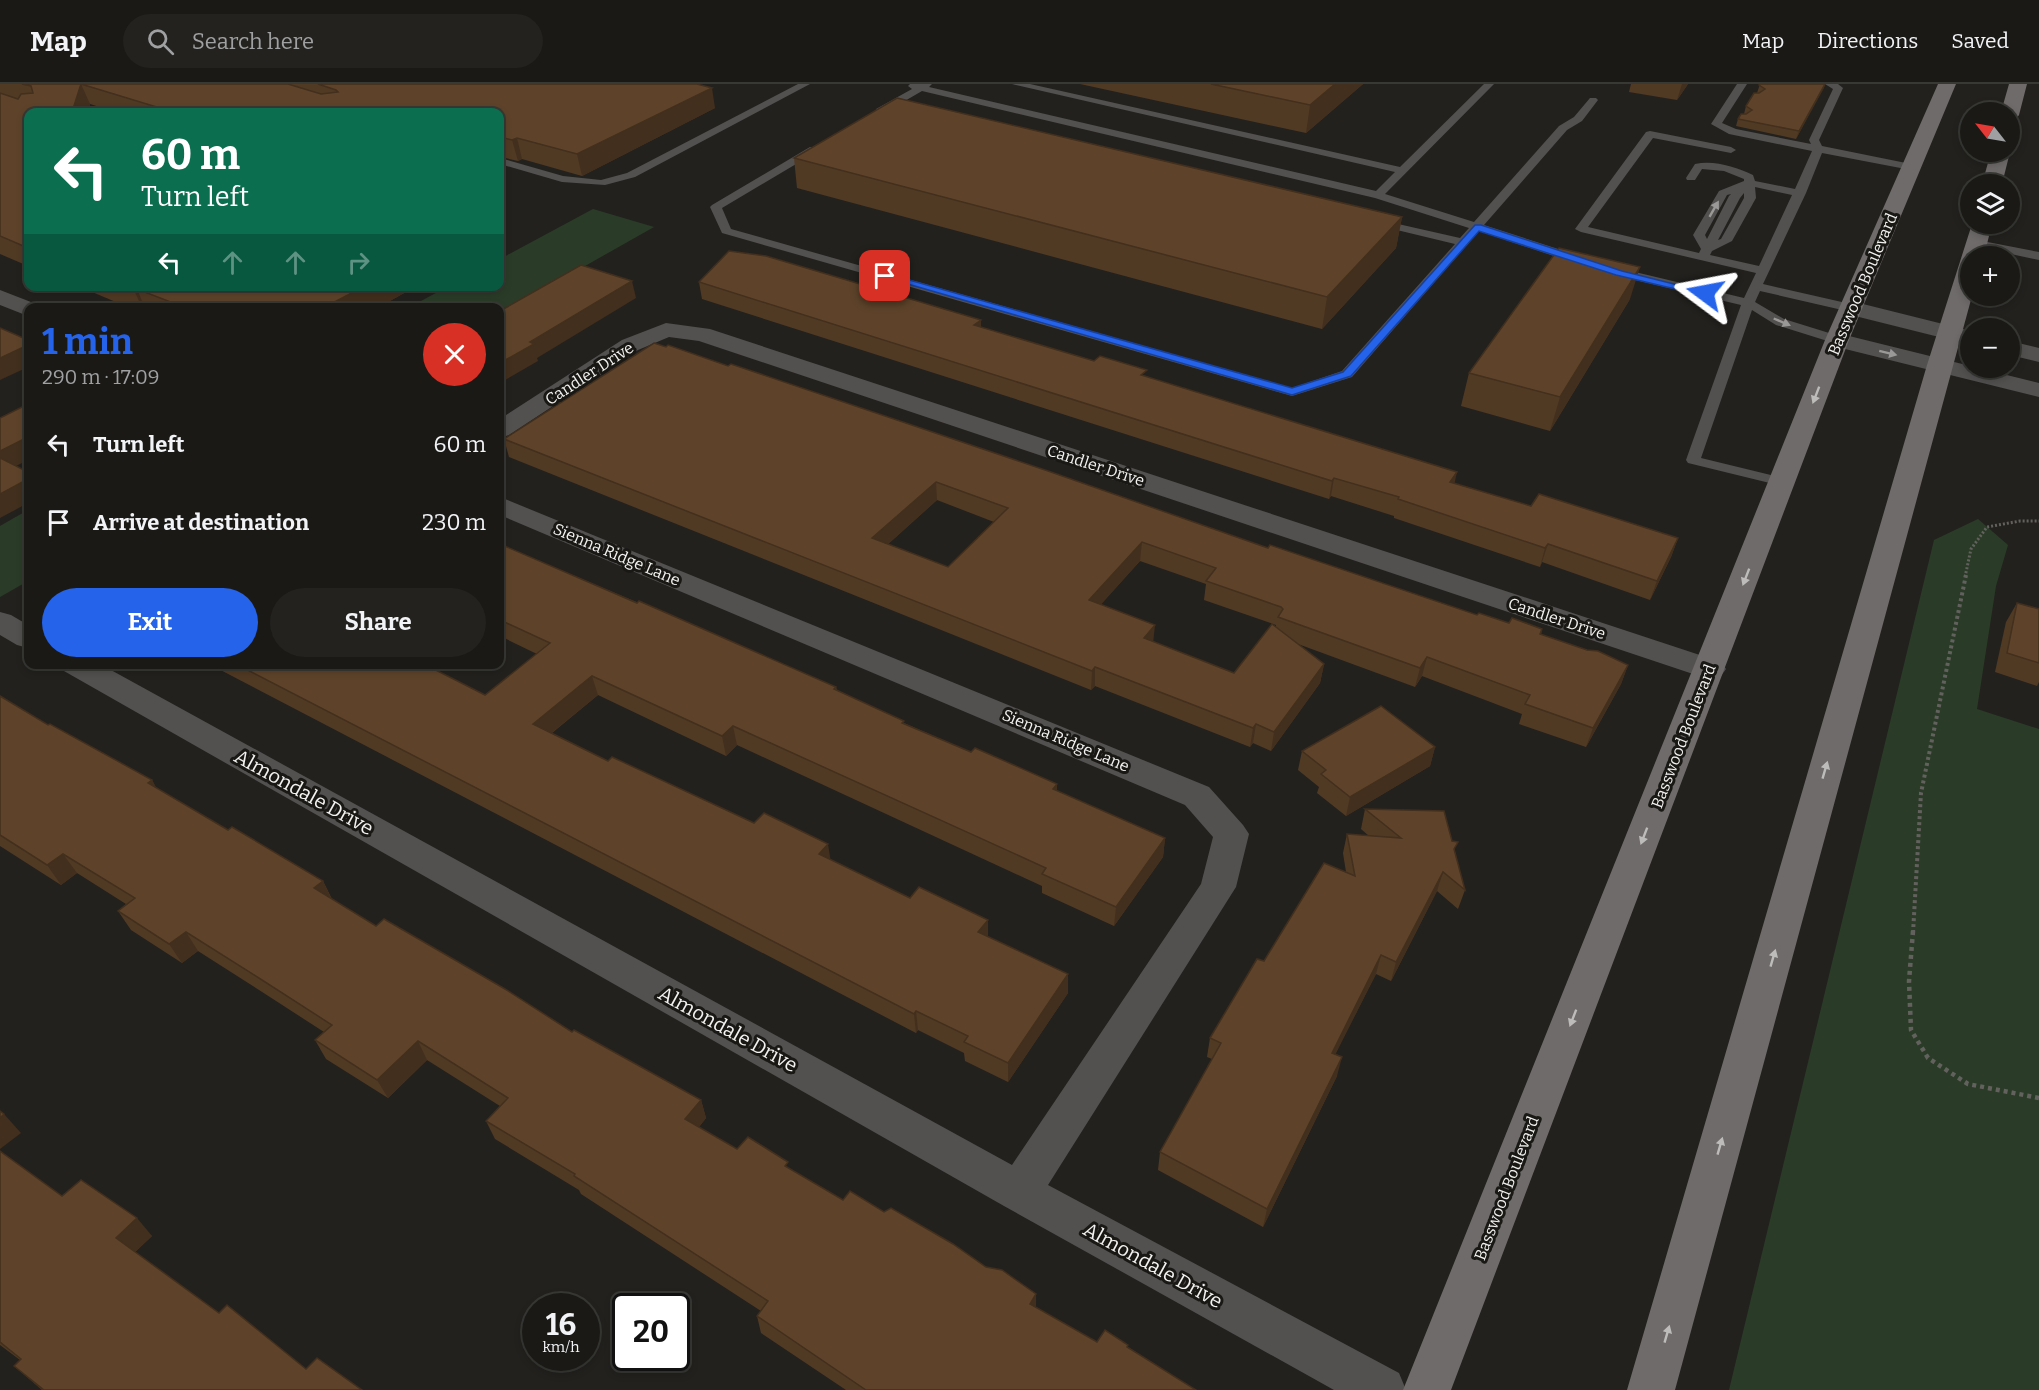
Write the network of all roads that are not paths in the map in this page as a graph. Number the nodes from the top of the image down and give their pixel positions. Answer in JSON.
{"nodes":[{"id":1,"x":805,"y":84,"type":"edge"},
{"id":2,"x":905,"y":84,"type":"edge"},
{"id":3,"x":1017,"y":84,"type":"edge"},
{"id":4,"x":1489,"y":84,"type":"edge"},
{"id":5,"x":1947,"y":84,"type":"edge"},
{"id":6,"x":2018,"y":84,"type":"edge"},
{"id":7,"x":924,"y":86,"type":"edge"},
{"id":8,"x":1745,"y":88,"type":"edge"},
{"id":9,"x":1828,"y":96,"type":"edge"},
{"id":10,"x":1593,"y":100,"type":"dead end"},
{"id":11,"x":2013,"y":102,"type":"edge"},
{"id":12,"x":1813,"y":107,"type":"edge"},
{"id":13,"x":869,"y":117,"type":"edge"},
{"id":14,"x":1808,"y":117,"type":"edge"},
{"id":15,"x":1823,"y":120,"type":"junction"},
{"id":16,"x":1797,"y":136,"type":"edge"},
{"id":17,"x":1815,"y":138,"type":"junction"},
{"id":18,"x":828,"y":141,"type":"edge"},
{"id":19,"x":1731,"y":150,"type":"dead end"},
{"id":20,"x":504,"y":162,"type":"edge"},
{"id":21,"x":1911,"y":167,"type":"junction"},
{"id":22,"x":1402,"y":171,"type":"junction"},
{"id":23,"x":1691,"y":178,"type":"dead end"},
{"id":24,"x":1749,"y":183,"type":"junction"},
{"id":25,"x":1800,"y":193,"type":"junction"},
{"id":26,"x":1378,"y":195,"type":"junction"},
{"id":27,"x":1360,"y":218,"type":"edge"},
{"id":28,"x":1478,"y":227,"type":"junction"},
{"id":29,"x":1464,"y":243,"type":"junction"},
{"id":30,"x":1705,"y":253,"type":"junction"},
{"id":31,"x":2020,"y":253,"type":"edge"},
{"id":32,"x":2039,"y":256,"type":"edge"},
{"id":33,"x":1764,"y":271,"type":"junction"},
{"id":34,"x":1756,"y":286,"type":"junction"},
{"id":35,"x":0,"y":297,"type":"edge"},
{"id":36,"x":1748,"y":303,"type":"junction"},
{"id":37,"x":1962,"y":306,"type":"edge"},
{"id":38,"x":24,"y":307,"type":"edge"},
{"id":39,"x":1844,"y":324,"type":"junction"},
{"id":40,"x":1953,"y":346,"type":"edge"},
{"id":41,"x":2020,"y":350,"type":"edge"},
{"id":42,"x":2039,"y":355,"type":"edge"},
{"id":43,"x":2039,"y":390,"type":"edge"},
{"id":44,"x":504,"y":427,"type":"edge"},
{"id":45,"x":1782,"y":482,"type":"junction"},
{"id":46,"x":504,"y":507,"type":"edge"},
{"id":47,"x":0,"y":622,"type":"edge"},
{"id":48,"x":24,"y":636,"type":"edge"},
{"id":49,"x":84,"y":669,"type":"edge"},
{"id":50,"x":1710,"y":669,"type":"junction"},
{"id":51,"x":1018,"y":1192,"type":"junction"},
{"id":52,"x":1382,"y":1390,"type":"edge"},
{"id":53,"x":1426,"y":1390,"type":"edge"},
{"id":54,"x":1651,"y":1390,"type":"edge"}],
"edges":[{"from":1,"to":20,"type":"lane"},
{"from":2,"to":7,"type":"lane"},
{"from":3,"to":22,"type":"lane"},
{"from":4,"to":22,"type":"lane"},
{"from":5,"to":21,"type":"main road","name":"Basswood Boulevard"},
{"from":6,"to":11,"type":"main road"},
{"from":7,"to":13,"type":"lane"},
{"from":7,"to":26,"type":"lane"},
{"from":8,"to":17,"type":"lane"},
{"from":9,"to":12,"type":"lane"},
{"from":9,"to":15,"type":"lane"},
{"from":10,"to":28,"type":"lane"},
{"from":14,"to":15,"type":"lane"},
{"from":15,"to":17,"type":"lane"},
{"from":16,"to":17,"type":"lane"},
{"from":17,"to":21,"type":"lane"},
{"from":17,"to":25,"type":"lane"},
{"from":18,"to":29,"type":"lane"},
{"from":19,"to":30,"type":"lane"},
{"from":21,"to":39,"type":"main road","name":"Basswood Boulevard"},
{"from":22,"to":26,"type":"lane"},
{"from":23,"to":24,"type":"lane"},
{"from":24,"to":25,"type":"lane"},
{"from":24,"to":30,"type":"lane"},
{"from":30,"to":24,"type":"lane","one_way":true},
{"from":25,"to":33,"type":"lane"},
{"from":26,"to":28,"type":"lane"},
{"from":27,"to":29,"type":"lane"},
{"from":28,"to":29,"type":"lane"},
{"from":28,"to":36,"type":"lane"},
{"from":30,"to":33,"type":"lane"},
{"from":31,"to":32,"type":"lane"},
{"from":33,"to":34,"type":"lane"},
{"from":34,"to":36,"type":"lane"},
{"from":34,"to":39,"type":"lane"},
{"from":35,"to":38,"type":"street"},
{"from":36,"to":39,"type":"lane","one_way":true},
{"from":36,"to":45,"type":"lane"},
{"from":37,"to":40,"type":"main road"},
{"from":39,"to":40,"type":"street","one_way":true},
{"from":39,"to":40,"type":"street"},
{"from":39,"to":45,"type":"main road","name":"Basswood Boulevard","one_way":true},
{"from":40,"to":43,"type":"street"},
{"from":54,"to":40,"type":"main road","one_way":true},
{"from":41,"to":42,"type":"street"},
{"from":44,"to":50,"type":"street","name":"Candler Drive"},
{"from":45,"to":50,"type":"main road","name":"Basswood Boulevard","one_way":true},
{"from":46,"to":51,"type":"street","name":"Sienna Ridge Lane"},
{"from":47,"to":48,"type":"street"},
{"from":49,"to":51,"type":"street","name":"Almondale Drive"},
{"from":50,"to":53,"type":"main road","name":"Basswood Boulevard","one_way":true},
{"from":51,"to":52,"type":"street","name":"Almondale Drive"}]}
